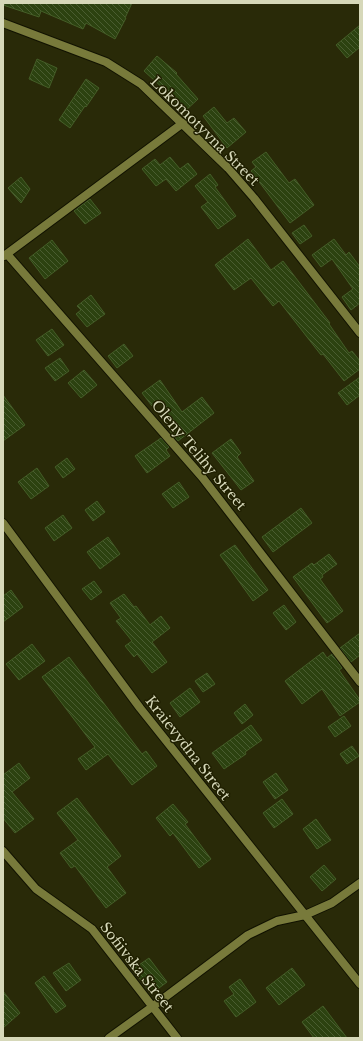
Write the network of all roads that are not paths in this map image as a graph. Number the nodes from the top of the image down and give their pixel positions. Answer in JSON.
{"nodes":[{"id":1,"x":3,"y":23,"type":"edge"},
{"id":2,"x":183,"y":123,"type":"junction"},
{"id":3,"x":5,"y":255,"type":"edge"},
{"id":4,"x":360,"y":333,"type":"edge"},
{"id":5,"x":3,"y":523,"type":"edge"},
{"id":6,"x":360,"y":682,"type":"edge"},
{"id":7,"x":3,"y":851,"type":"edge"},
{"id":8,"x":360,"y":883,"type":"edge"},
{"id":9,"x":305,"y":915,"type":"junction"},
{"id":10,"x":360,"y":984,"type":"edge"},
{"id":11,"x":152,"y":1007,"type":"junction"},
{"id":12,"x":109,"y":1038,"type":"edge"},
{"id":13,"x":177,"y":1038,"type":"edge"}],
"edges":[{"from":1,"to":2,"type":"street","name":"Lokomotyvna Street"},
{"from":2,"to":3,"type":"street"},
{"from":2,"to":4,"type":"street","name":"Lokomotyvna Street"},
{"from":3,"to":6,"type":"street","name":"Oleny Telihy Street"},
{"from":5,"to":9,"type":"street","name":"Kraievydna Street"},
{"from":7,"to":11,"type":"street","name":"Sofiivska Street"},
{"from":8,"to":9,"type":"street"},
{"from":9,"to":10,"type":"street","name":"Kraievydna Street"},
{"from":9,"to":11,"type":"street"},
{"from":11,"to":12,"type":"street"},
{"from":11,"to":13,"type":"street","name":"Sofiivska Street"}]}
